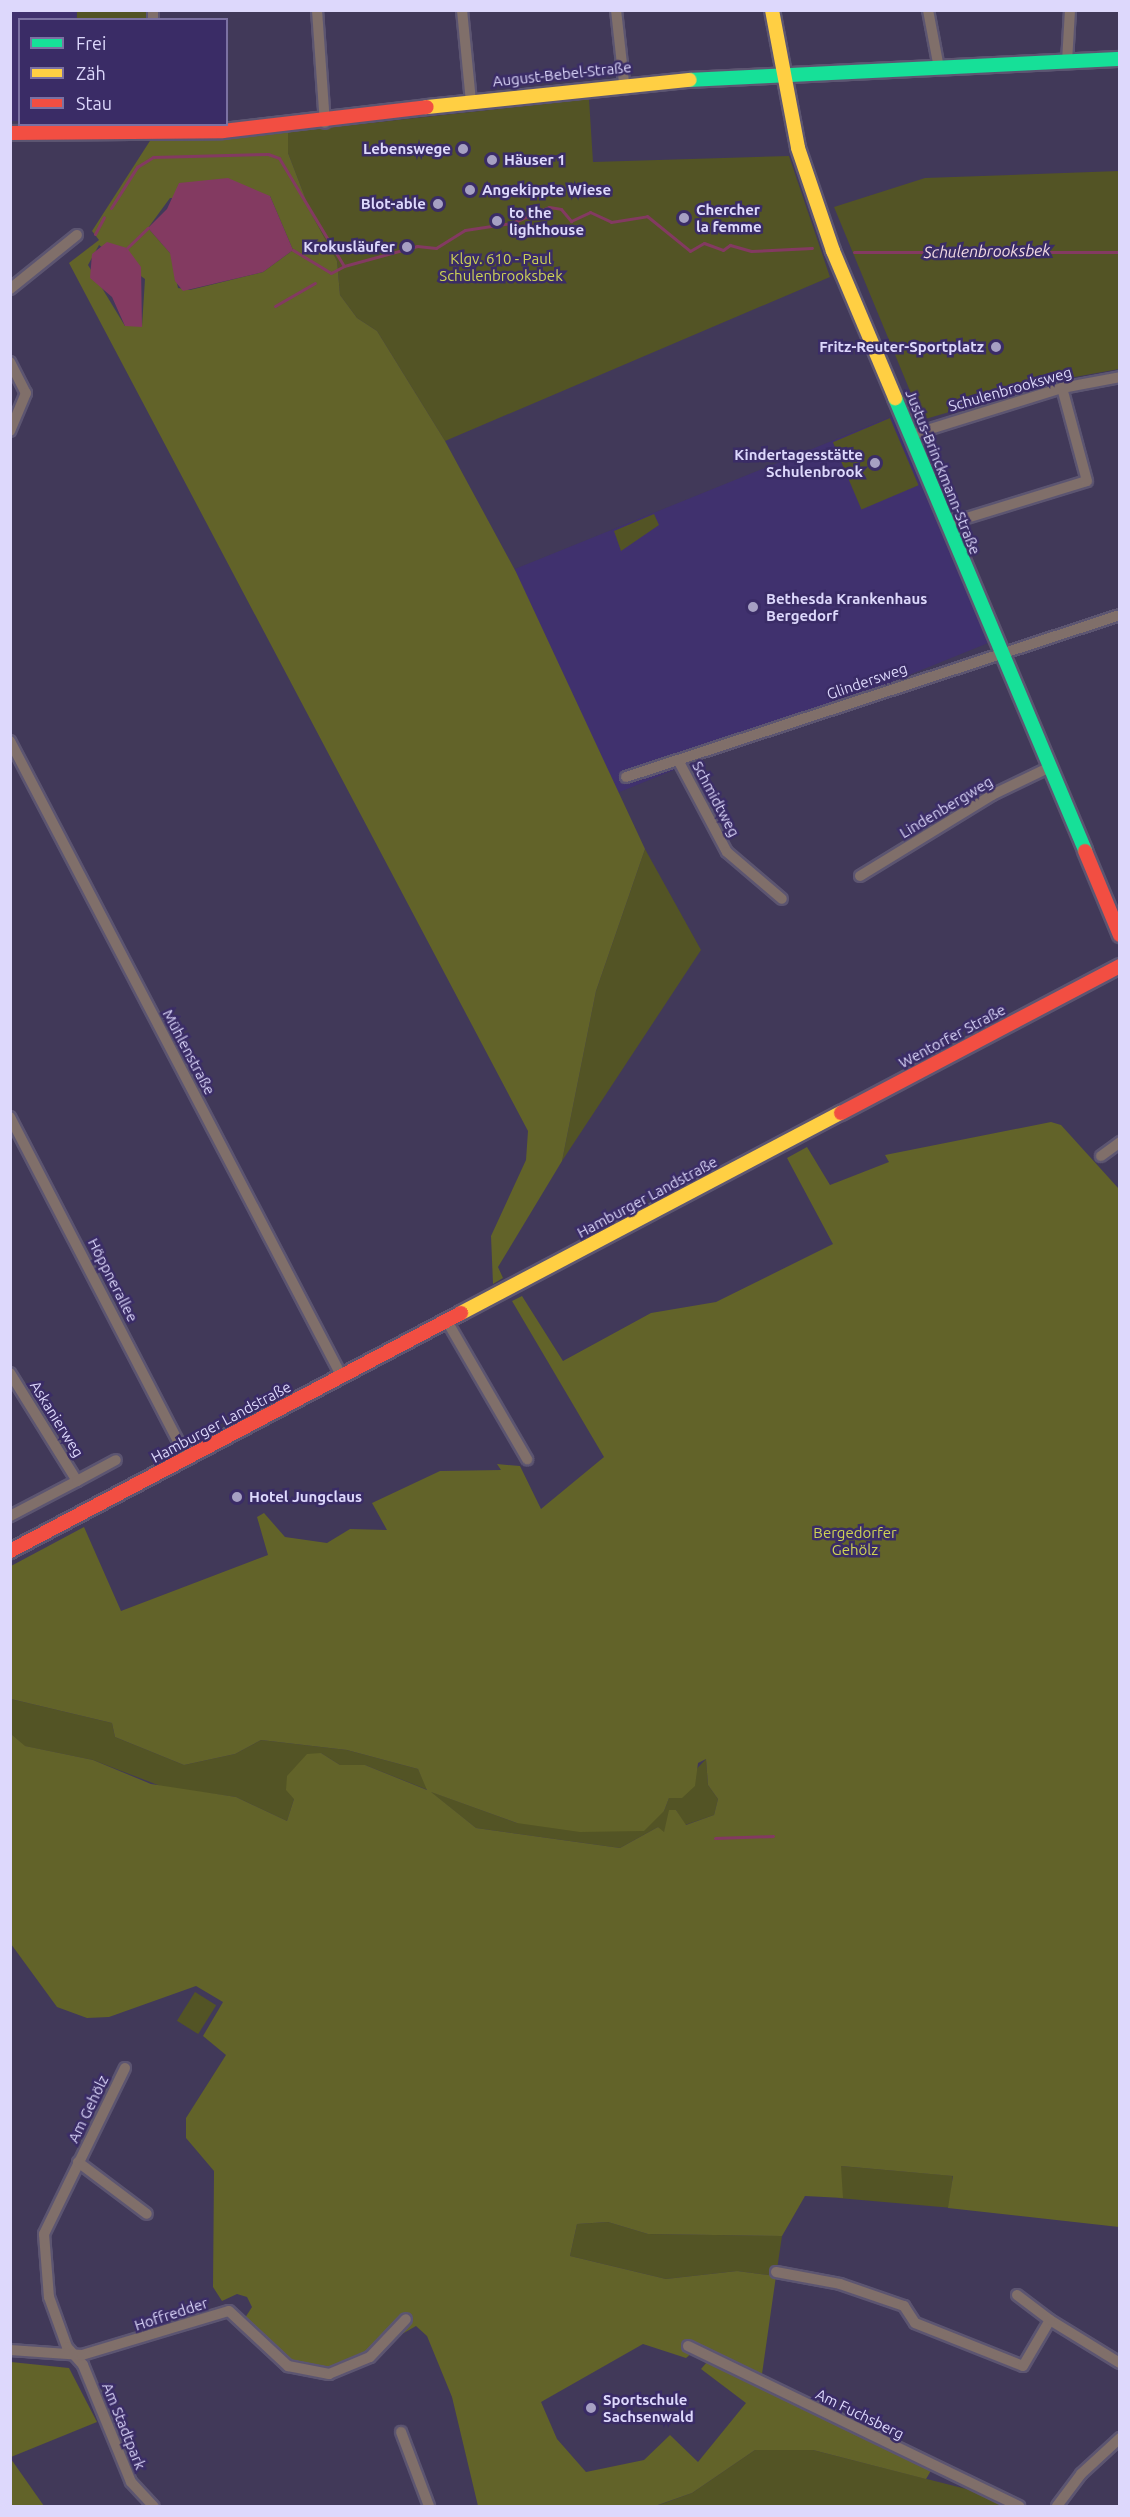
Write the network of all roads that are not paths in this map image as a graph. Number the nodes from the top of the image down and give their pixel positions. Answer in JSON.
{"nodes":[{"id":1,"x":317,"y":10,"type":"edge"},
{"id":2,"x":462,"y":10,"type":"edge"},
{"id":3,"x":616,"y":10,"type":"edge"},
{"id":4,"x":772,"y":10,"type":"edge"},
{"id":5,"x":928,"y":10,"type":"edge"},
{"id":6,"x":1070,"y":10,"type":"edge"},
{"id":7,"x":1119,"y":59,"type":"edge"},
{"id":8,"x":1067,"y":62,"type":"junction"},
{"id":9,"x":939,"y":68,"type":"junction"},
{"id":10,"x":781,"y":75,"type":"junction"},
{"id":11,"x":624,"y":83,"type":"junction"},
{"id":12,"x":471,"y":101,"type":"junction"},
{"id":13,"x":325,"y":123,"type":"junction"},
{"id":14,"x":218,"y":126,"type":"edge"},
{"id":15,"x":228,"y":126,"type":"edge"},
{"id":16,"x":146,"y":128,"type":"edge"},
{"id":17,"x":10,"y":133,"type":"edge"},
{"id":18,"x":77,"y":235,"type":"dead end"},
{"id":19,"x":10,"y":290,"type":"edge"},
{"id":20,"x":10,"y":362,"type":"edge"},
{"id":21,"x":1119,"y":377,"type":"edge"},
{"id":22,"x":1062,"y":388,"type":"junction"},
{"id":23,"x":10,"y":431,"type":"edge"},
{"id":24,"x":911,"y":435,"type":"junction"},
{"id":25,"x":947,"y":524,"type":"junction"},
{"id":26,"x":1119,"y":615,"type":"edge"},
{"id":27,"x":1000,"y":652,"type":"junction"},
{"id":28,"x":10,"y":741,"type":"edge"},
{"id":29,"x":678,"y":760,"type":"junction"},
{"id":30,"x":1050,"y":767,"type":"junction"},
{"id":31,"x":626,"y":777,"type":"dead end"},
{"id":32,"x":860,"y":876,"type":"dead end"},
{"id":33,"x":782,"y":899,"type":"dead end"},
{"id":34,"x":1119,"y":935,"type":"edge"},
{"id":35,"x":1119,"y":966,"type":"edge"},
{"id":36,"x":10,"y":1117,"type":"edge"},
{"id":37,"x":13,"y":1129,"type":"edge"},
{"id":38,"x":800,"y":1135,"type":"joint"},
{"id":39,"x":1119,"y":1142,"type":"edge"},
{"id":40,"x":1101,"y":1156,"type":"dead end"},
{"id":41,"x":447,"y":1321,"type":"junction"},
{"id":42,"x":10,"y":1373,"type":"edge"},
{"id":43,"x":342,"y":1377,"type":"junction"},
{"id":44,"x":187,"y":1458,"type":"junction"},
{"id":45,"x":527,"y":1459,"type":"dead end"},
{"id":46,"x":116,"y":1461,"type":"dead end"},
{"id":47,"x":77,"y":1481,"type":"junction"},
{"id":48,"x":10,"y":1516,"type":"edge"},
{"id":49,"x":10,"y":1551,"type":"edge"},
{"id":50,"x":125,"y":2068,"type":"dead end"},
{"id":51,"x":78,"y":2162,"type":"junction"},
{"id":52,"x":147,"y":2214,"type":"dead end"},
{"id":53,"x":776,"y":2271,"type":"dead end"},
{"id":54,"x":1017,"y":2295,"type":"dead end"},
{"id":55,"x":406,"y":2319,"type":"dead end"},
{"id":56,"x":1050,"y":2320,"type":"junction"},
{"id":57,"x":688,"y":2346,"type":"dead end"},
{"id":58,"x":10,"y":2350,"type":"edge"},
{"id":59,"x":74,"y":2352,"type":"junction"},
{"id":60,"x":1119,"y":2363,"type":"edge"},
{"id":61,"x":401,"y":2432,"type":"dead end"},
{"id":62,"x":1119,"y":2438,"type":"edge"},
{"id":63,"x":153,"y":2506,"type":"edge"},
{"id":64,"x":429,"y":2506,"type":"edge"},
{"id":65,"x":1019,"y":2506,"type":"edge"},
{"id":66,"x":1057,"y":2506,"type":"edge"}],
"edges":[{"from":1,"to":13,"type":"street"},
{"from":2,"to":12,"type":"street"},
{"from":3,"to":11,"type":"street"},
{"from":4,"to":10,"type":"street","name":"Justus-Brinckmann-Straße"},
{"from":5,"to":9,"type":"street"},
{"from":6,"to":8,"type":"street"},
{"from":7,"to":8,"type":"street","name":"August-Bebel-Straße"},
{"from":8,"to":9,"type":"street","name":"August-Bebel-Straße"},
{"from":9,"to":10,"type":"street","name":"August-Bebel-Straße"},
{"from":10,"to":11,"type":"street","name":"August-Bebel-Straße"},
{"from":10,"to":24,"type":"street","name":"Justus-Brinckmann-Straße"},
{"from":11,"to":12,"type":"street","name":"August-Bebel-Straße"},
{"from":12,"to":13,"type":"street","name":"August-Bebel-Straße"},
{"from":13,"to":15,"type":"street","name":"August-Bebel-Straße"},
{"from":14,"to":16,"type":"street","name":"August-Bebel-Straße"},
{"from":16,"to":17,"type":"street","name":"August-Bebel-Straße"},
{"from":18,"to":19,"type":"street"},
{"from":20,"to":23,"type":"street"},
{"from":21,"to":22,"type":"street","name":"Schulenbrooksweg"},
{"from":22,"to":24,"type":"street","name":"Schulenbrooksweg"},
{"from":22,"to":25,"type":"street"},
{"from":24,"to":25,"type":"street","name":"Justus-Brinckmann-Straße"},
{"from":25,"to":27,"type":"street","name":"Justus-Brinckmann-Straße"},
{"from":26,"to":27,"type":"street","name":"Glindersweg"},
{"from":27,"to":29,"type":"street","name":"Glindersweg"},
{"from":27,"to":30,"type":"street","name":"Justus-Brinckmann-Straße"},
{"from":28,"to":43,"type":"street","name":"Mühlenstraße"},
{"from":29,"to":31,"type":"street","name":"Glindersweg"},
{"from":29,"to":33,"type":"street","name":"Schmidtweg"},
{"from":30,"to":32,"type":"street","name":"Lindenbergweg"},
{"from":30,"to":34,"type":"street","name":"Justus-Brinckmann-Straße"},
{"from":35,"to":38,"type":"street","name":"Wentorfer Straße"},
{"from":36,"to":37,"type":"street","name":"Höppnerallee"},
{"from":37,"to":44,"type":"street","name":"Höppnerallee"},
{"from":38,"to":41,"type":"street","name":"Hamburger Landstraße"},
{"from":39,"to":40,"type":"street"},
{"from":41,"to":43,"type":"street","name":"Hamburger Landstraße"},
{"from":41,"to":45,"type":"street"},
{"from":42,"to":47,"type":"street","name":"Askanierweg"},
{"from":43,"to":44,"type":"street","name":"Hamburger Landstraße"},
{"from":44,"to":49,"type":"street","name":"Hamburger Landstraße"},
{"from":46,"to":47,"type":"street","name":"Askanierweg"},
{"from":47,"to":48,"type":"street","name":"Askanierweg"},
{"from":50,"to":51,"type":"street","name":"Am Gehölz"},
{"from":51,"to":52,"type":"street","name":"Am Gehölz"},
{"from":51,"to":59,"type":"street","name":"Am Gehölz"},
{"from":53,"to":56,"type":"street"},
{"from":54,"to":56,"type":"street"},
{"from":55,"to":59,"type":"street","name":"Hoffredder"},
{"from":56,"to":60,"type":"street"},
{"from":57,"to":65,"type":"street","name":"Am Fuchsberg"},
{"from":58,"to":59,"type":"street","name":"Hoffredder"},
{"from":59,"to":63,"type":"street","name":"Am Stadtpark"},
{"from":61,"to":64,"type":"street"},
{"from":62,"to":66,"type":"street"}]}
